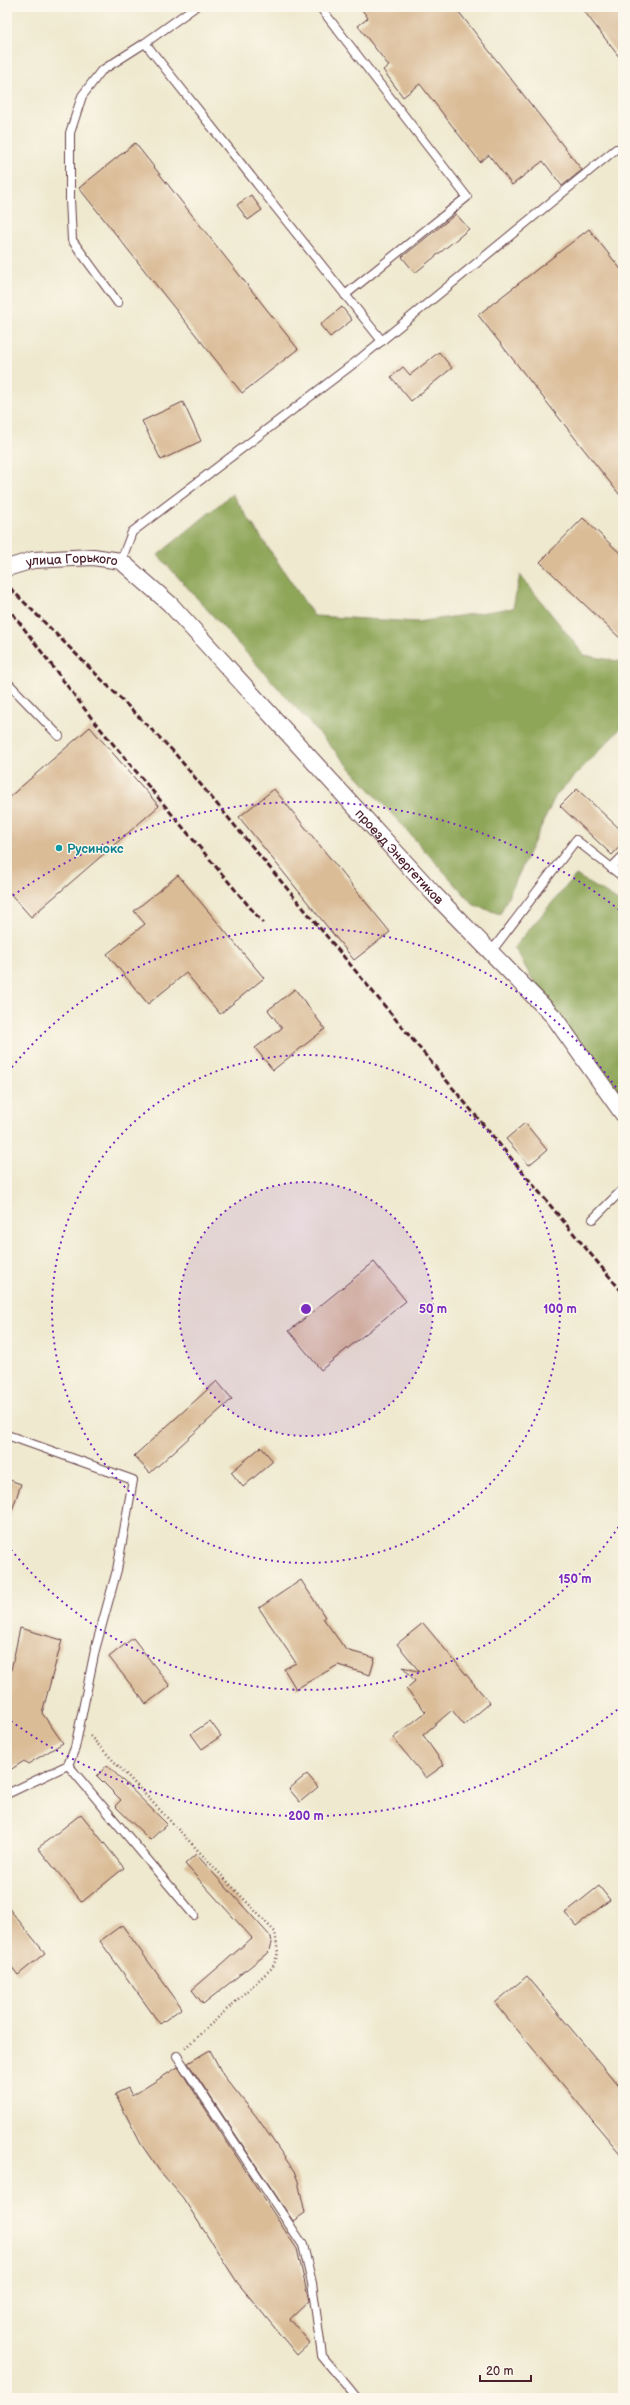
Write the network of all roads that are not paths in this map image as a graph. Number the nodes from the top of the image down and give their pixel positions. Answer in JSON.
{"nodes":[{"id":1,"x":195,"y":7,"type":"edge"},
{"id":2,"x":320,"y":7,"type":"edge"},
{"id":3,"x":145,"y":43,"type":"junction"},
{"id":4,"x":623,"y":149,"type":"edge"},
{"id":5,"x":345,"y":295,"type":"junction"},
{"id":6,"x":118,"y":302,"type":"dead end"},
{"id":7,"x":382,"y":341,"type":"junction"},
{"id":8,"x":121,"y":561,"type":"junction"},
{"id":9,"x":7,"y":568,"type":"edge"},
{"id":10,"x":170,"y":604,"type":"joint"},
{"id":11,"x":7,"y":682,"type":"edge"},
{"id":12,"x":59,"y":736,"type":"dead end"},
{"id":13,"x":623,"y":856,"type":"edge"},
{"id":14,"x":611,"y":868,"type":"junction"},
{"id":15,"x":623,"y":877,"type":"edge"},
{"id":16,"x":491,"y":952,"type":"junction"},
{"id":17,"x":623,"y":1114,"type":"edge"},
{"id":18,"x":623,"y":1189,"type":"edge"},
{"id":19,"x":594,"y":1219,"type":"dead end"},
{"id":20,"x":7,"y":1436,"type":"edge"},
{"id":21,"x":68,"y":1765,"type":"junction"},
{"id":22,"x":7,"y":1794,"type":"edge"},
{"id":23,"x":194,"y":1914,"type":"dead end"},
{"id":24,"x":177,"y":2056,"type":"road end"},
{"id":25,"x":357,"y":2398,"type":"edge"}],
"edges":[{"from":1,"to":3,"type":"lane"},
{"from":2,"to":5,"type":"lane"},
{"from":3,"to":5,"type":"lane"},
{"from":3,"to":6,"type":"lane"},
{"from":4,"to":7,"type":"lane"},
{"from":5,"to":7,"type":"lane"},
{"from":7,"to":8,"type":"lane"},
{"from":8,"to":9,"type":"street","name":"улица Горького"},
{"from":8,"to":10,"type":"street","name":"улица Горького"},
{"from":10,"to":16,"type":"street","name":"проезд Энергетиков"},
{"from":11,"to":12,"type":"lane"},
{"from":13,"to":14,"type":"lane"},
{"from":14,"to":15,"type":"lane"},
{"from":14,"to":16,"type":"lane"},
{"from":16,"to":17,"type":"street","name":"проезд Энергетиков"},
{"from":18,"to":19,"type":"lane"},
{"from":20,"to":21,"type":"lane"},
{"from":21,"to":22,"type":"lane"},
{"from":21,"to":23,"type":"lane"},
{"from":24,"to":25,"type":"lane"}]}
